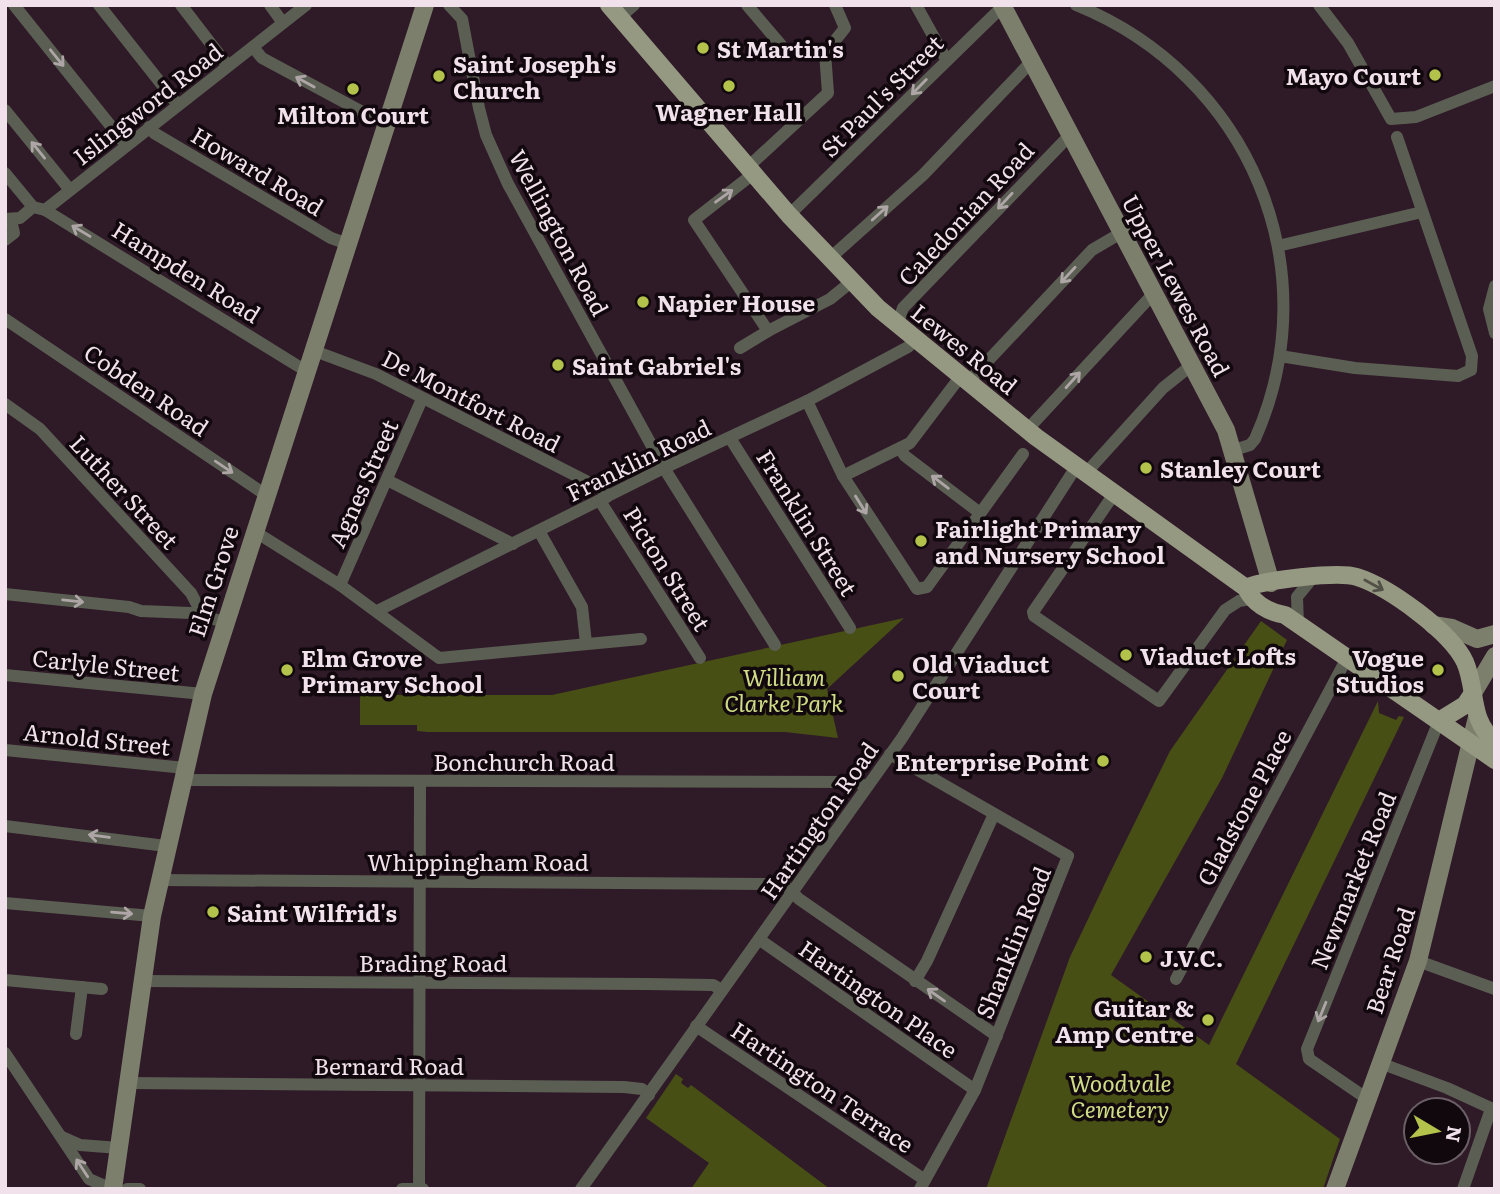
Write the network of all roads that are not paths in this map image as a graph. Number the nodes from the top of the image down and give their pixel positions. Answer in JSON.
{"nodes":[{"id":1,"x":14,"y":5,"type":"edge"},
{"id":2,"x":99,"y":5,"type":"edge"},
{"id":3,"x":181,"y":5,"type":"edge"},
{"id":4,"x":270,"y":5,"type":"edge"},
{"id":5,"x":306,"y":5,"type":"edge"},
{"id":6,"x":425,"y":5,"type":"edge"},
{"id":7,"x":449,"y":5,"type":"edge"},
{"id":8,"x":634,"y":5,"type":"edge"},
{"id":9,"x":747,"y":5,"type":"edge"},
{"id":10,"x":835,"y":5,"type":"edge"},
{"id":11,"x":916,"y":5,"type":"edge"},
{"id":12,"x":1002,"y":5,"type":"edge"},
{"id":13,"x":1076,"y":5,"type":"edge"},
{"id":14,"x":1319,"y":5,"type":"edge"},
{"id":15,"x":614,"y":12,"type":"edge"},
{"id":16,"x":283,"y":23,"type":"junction"},
{"id":17,"x":781,"y":46,"type":"dead end"},
{"id":18,"x":253,"y":47,"type":"junction"},
{"id":19,"x":946,"y":59,"type":"junction"},
{"id":20,"x":1031,"y":62,"type":"junction"},
{"id":21,"x":228,"y":66,"type":"junction"},
{"id":22,"x":1495,"y":86,"type":"edge"},
{"id":23,"x":178,"y":105,"type":"junction"},
{"id":24,"x":5,"y":110,"type":"edge"},
{"id":25,"x":388,"y":122,"type":"junction"},
{"id":26,"x":149,"y":127,"type":"junction"},
{"id":27,"x":1070,"y":135,"type":"junction"},
{"id":28,"x":1397,"y":137,"type":"dead end"},
{"id":29,"x":126,"y":145,"type":"junction"},
{"id":30,"x":753,"y":167,"type":"junction"},
{"id":31,"x":5,"y":173,"type":"edge"},
{"id":32,"x":70,"y":190,"type":"junction"},
{"id":33,"x":39,"y":208,"type":"junction"},
{"id":34,"x":1422,"y":212,"type":"junction"},
{"id":35,"x":789,"y":215,"type":"junction"},
{"id":36,"x":8,"y":220,"type":"edge"},
{"id":37,"x":1121,"y":233,"type":"junction"},
{"id":38,"x":5,"y":240,"type":"edge"},
{"id":39,"x":348,"y":244,"type":"junction"},
{"id":40,"x":1278,"y":246,"type":"junction"},
{"id":41,"x":829,"y":259,"type":"junction"},
{"id":42,"x":851,"y":282,"type":"junction"},
{"id":43,"x":1495,"y":286,"type":"edge"},
{"id":44,"x":1154,"y":293,"type":"junction"},
{"id":45,"x":5,"y":319,"type":"edge"},
{"id":46,"x":897,"y":324,"type":"junction"},
{"id":47,"x":768,"y":331,"type":"junction"},
{"id":48,"x":1495,"y":333,"type":"edge"},
{"id":49,"x":914,"y":340,"type":"junction"},
{"id":50,"x":740,"y":348,"type":"dead end"},
{"id":51,"x":312,"y":350,"type":"junction"},
{"id":52,"x":1280,"y":356,"type":"junction"},
{"id":53,"x":1193,"y":365,"type":"junction"},
{"id":54,"x":306,"y":370,"type":"junction"},
{"id":55,"x":964,"y":380,"type":"junction"},
{"id":56,"x":422,"y":399,"type":"junction"},
{"id":57,"x":807,"y":401,"type":"junction"},
{"id":58,"x":5,"y":404,"type":"edge"},
{"id":59,"x":1027,"y":430,"type":"junction"},
{"id":60,"x":730,"y":438,"type":"junction"},
{"id":61,"x":901,"y":450,"type":"junction"},
{"id":62,"x":1234,"y":450,"type":"junction"},
{"id":63,"x":1023,"y":454,"type":"dead end"},
{"id":64,"x":664,"y":468,"type":"junction"},
{"id":65,"x":1080,"y":471,"type":"junction"},
{"id":66,"x":842,"y":476,"type":"junction"},
{"id":67,"x":387,"y":480,"type":"junction"},
{"id":68,"x":1114,"y":494,"type":"junction"},
{"id":69,"x":266,"y":495,"type":"junction"},
{"id":70,"x":604,"y":498,"type":"junction"},
{"id":71,"x":980,"y":513,"type":"junction"},
{"id":72,"x":254,"y":531,"type":"junction"},
{"id":73,"x":539,"y":531,"type":"junction"},
{"id":74,"x":513,"y":544,"type":"junction"},
{"id":75,"x":1314,"y":576,"type":"junction"},
{"id":76,"x":1271,"y":583,"type":"junction"},
{"id":77,"x":340,"y":585,"type":"junction"},
{"id":78,"x":1249,"y":593,"type":"junction"},
{"id":79,"x":5,"y":594,"type":"edge"},
{"id":80,"x":377,"y":611,"type":"junction"},
{"id":81,"x":1287,"y":613,"type":"junction"},
{"id":82,"x":203,"y":615,"type":"junction"},
{"id":83,"x":225,"y":622,"type":"junction"},
{"id":84,"x":1433,"y":625,"type":"junction"},
{"id":85,"x":850,"y":628,"type":"dead end"},
{"id":86,"x":1495,"y":634,"type":"edge"},
{"id":87,"x":641,"y":639,"type":"dead end"},
{"id":88,"x":586,"y":643,"type":"junction"},
{"id":89,"x":775,"y":645,"type":"dead end"},
{"id":90,"x":1348,"y":656,"type":"junction"},
{"id":91,"x":1495,"y":656,"type":"edge"},
{"id":92,"x":700,"y":657,"type":"dead end"},
{"id":93,"x":5,"y":675,"type":"edge"},
{"id":94,"x":1473,"y":693,"type":"junction"},
{"id":95,"x":203,"y":694,"type":"junction"},
{"id":96,"x":1477,"y":717,"type":"junction"},
{"id":97,"x":1439,"y":721,"type":"junction"},
{"id":98,"x":1468,"y":741,"type":"junction"},
{"id":99,"x":1495,"y":741,"type":"edge"},
{"id":100,"x":5,"y":750,"type":"edge"},
{"id":101,"x":890,"y":754,"type":"junction"},
{"id":102,"x":1495,"y":760,"type":"edge"},
{"id":103,"x":183,"y":774,"type":"junction"},
{"id":104,"x":420,"y":781,"type":"junction"},
{"id":105,"x":866,"y":787,"type":"junction"},
{"id":106,"x":994,"y":814,"type":"junction"},
{"id":107,"x":5,"y":826,"type":"edge"},
{"id":108,"x":166,"y":846,"type":"junction"},
{"id":109,"x":159,"y":880,"type":"junction"},
{"id":110,"x":420,"y":883,"type":"junction"},
{"id":111,"x":792,"y":894,"type":"junction"},
{"id":112,"x":5,"y":904,"type":"edge"},
{"id":113,"x":152,"y":916,"type":"junction"},
{"id":114,"x":760,"y":940,"type":"junction"},
{"id":115,"x":1418,"y":961,"type":"junction"},
{"id":116,"x":1176,"y":979,"type":"dead end"},
{"id":117,"x":5,"y":980,"type":"edge"},
{"id":118,"x":142,"y":981,"type":"junction"},
{"id":119,"x":915,"y":981,"type":"junction"},
{"id":120,"x":420,"y":984,"type":"junction"},
{"id":121,"x":82,"y":987,"type":"junction"},
{"id":122,"x":102,"y":989,"type":"dead end"},
{"id":123,"x":1495,"y":989,"type":"edge"},
{"id":124,"x":722,"y":990,"type":"junction"},
{"id":125,"x":696,"y":1027,"type":"junction"},
{"id":126,"x":76,"y":1034,"type":"dead end"},
{"id":127,"x":997,"y":1036,"type":"junction"},
{"id":128,"x":5,"y":1053,"type":"edge"},
{"id":129,"x":1380,"y":1063,"type":"junction"},
{"id":130,"x":127,"y":1083,"type":"junction"},
{"id":131,"x":419,"y":1086,"type":"junction"},
{"id":132,"x":975,"y":1090,"type":"junction"},
{"id":133,"x":649,"y":1095,"type":"junction"},
{"id":134,"x":1366,"y":1098,"type":"junction"},
{"id":135,"x":1493,"y":1109,"type":"edge"},
{"id":136,"x":62,"y":1137,"type":"junction"},
{"id":137,"x":119,"y":1148,"type":"junction"},
{"id":138,"x":923,"y":1184,"type":"edge"},
{"id":139,"x":421,"y":1188,"type":"edge"},
{"id":140,"x":112,"y":1189,"type":"edge"},
{"id":141,"x":127,"y":1189,"type":"edge"},
{"id":142,"x":140,"y":1189,"type":"edge"},
{"id":143,"x":402,"y":1189,"type":"edge"},
{"id":144,"x":581,"y":1189,"type":"edge"},
{"id":145,"x":1335,"y":1189,"type":"edge"},
{"id":146,"x":1463,"y":1189,"type":"edge"}],
"edges":[{"from":1,"to":29,"type":"street","one_way":true},
{"from":2,"to":23,"type":"street"},
{"from":3,"to":21,"type":"street"},
{"from":4,"to":16,"type":"street"},
{"from":5,"to":16,"type":"street","name":"Islingword Road"},
{"from":6,"to":25,"type":"street","name":"Elm Grove"},
{"from":7,"to":64,"type":"street","name":"Wellington Road"},
{"from":8,"to":15,"type":"street"},
{"from":9,"to":17,"type":"street"},
{"from":10,"to":30,"type":"street"},
{"from":11,"to":19,"type":"street"},
{"from":12,"to":19,"type":"street","name":"St Paul's Street"},
{"from":12,"to":20,"type":"street","name":"Upper Lewes Road"},
{"from":13,"to":40,"type":"street"},
{"from":14,"to":22,"type":"street"},
{"from":15,"to":30,"type":"main road","name":"Lewes Road"},
{"from":16,"to":18,"type":"street","name":"Islingword Road"},
{"from":18,"to":21,"type":"street","name":"Islingword Road"},
{"from":25,"to":18,"type":"street","one_way":true},
{"from":19,"to":35,"type":"street","name":"St Paul's Street","one_way":true},
{"from":20,"to":27,"type":"street","name":"Upper Lewes Road"},
{"from":41,"to":20,"type":"street","one_way":true},
{"from":21,"to":23,"type":"street","name":"Islingword Road"},
{"from":23,"to":26,"type":"street","name":"Islingword Road"},
{"from":32,"to":24,"type":"street","one_way":true},
{"from":25,"to":39,"type":"street","name":"Elm Grove"},
{"from":26,"to":29,"type":"street","name":"Islingword Road"},
{"from":26,"to":39,"type":"street","name":"Howard Road"},
{"from":27,"to":37,"type":"street","name":"Upper Lewes Road"},
{"from":27,"to":46,"type":"street","name":"Caledonian Road","one_way":true},
{"from":28,"to":34,"type":"street"},
{"from":29,"to":32,"type":"street","name":"Islingword Road"},
{"from":30,"to":35,"type":"main road","name":"Lewes Road"},
{"from":47,"to":30,"type":"street","one_way":true},
{"from":31,"to":33,"type":"street","name":"Hampden Road"},
{"from":32,"to":33,"type":"street","name":"Islingword Road"},
{"from":33,"to":36,"type":"street","name":"Islingword Road"},
{"from":54,"to":33,"type":"street","name":"Hampden Road","one_way":true},
{"from":34,"to":40,"type":"street"},
{"from":34,"to":52,"type":"street"},
{"from":35,"to":41,"type":"main road","name":"Lewes Road"},
{"from":36,"to":38,"type":"street","name":"Islingword Road"},
{"from":37,"to":44,"type":"street","name":"Upper Lewes Road"},
{"from":37,"to":55,"type":"street","one_way":true},
{"from":39,"to":51,"type":"street","name":"Elm Grove"},
{"from":40,"to":52,"type":"street"},
{"from":41,"to":42,"type":"main road","name":"Lewes Road"},
{"from":42,"to":46,"type":"main road","name":"Lewes Road"},
{"from":42,"to":47,"type":"street"},
{"from":43,"to":48,"type":"street"},
{"from":44,"to":53,"type":"street","name":"Upper Lewes Road"},
{"from":59,"to":44,"type":"street","one_way":true},
{"from":45,"to":69,"type":"street","name":"Cobden Road","one_way":true},
{"from":46,"to":49,"type":"main road","name":"Lewes Road"},
{"from":47,"to":50,"type":"street"},
{"from":49,"to":55,"type":"main road","name":"Lewes Road"},
{"from":49,"to":57,"type":"street","name":"Franklin Road"},
{"from":51,"to":54,"type":"street","name":"Elm Grove"},
{"from":51,"to":56,"type":"street","name":"De Montfort Road"},
{"from":52,"to":62,"type":"street"},
{"from":53,"to":62,"type":"street","name":"Upper Lewes Road"},
{"from":53,"to":65,"type":"street","name":"Hartington Road"},
{"from":54,"to":69,"type":"street","name":"Elm Grove"},
{"from":55,"to":59,"type":"main road","name":"Lewes Road"},
{"from":55,"to":61,"type":"street"},
{"from":56,"to":67,"type":"street","name":"Agnes Street"},
{"from":56,"to":70,"type":"street","name":"De Montfort Road"},
{"from":57,"to":60,"type":"street","name":"Franklin Road"},
{"from":57,"to":66,"type":"street"},
{"from":58,"to":82,"type":"street","name":"Luther Street"},
{"from":59,"to":65,"type":"main road","name":"Lewes Road"},
{"from":60,"to":64,"type":"street","name":"Franklin Road"},
{"from":60,"to":85,"type":"street","name":"Franklin Street"},
{"from":61,"to":66,"type":"street"},
{"from":71,"to":61,"type":"street","one_way":true},
{"from":62,"to":76,"type":"street","name":"Upper Lewes Road"},
{"from":63,"to":71,"type":"street"},
{"from":64,"to":70,"type":"street","name":"Franklin Road"},
{"from":64,"to":89,"type":"street","name":"Wellington Road"},
{"from":65,"to":68,"type":"main road","name":"Lewes Road"},
{"from":65,"to":101,"type":"street","name":"Hartington Road"},
{"from":66,"to":71,"type":"street","one_way":true},
{"from":67,"to":74,"type":"street"},
{"from":67,"to":77,"type":"street","name":"Agnes Street"},
{"from":68,"to":78,"type":"main road","name":"Lewes Road"},
{"from":68,"to":78,"type":"street"},
{"from":69,"to":72,"type":"street","name":"Elm Grove"},
{"from":70,"to":73,"type":"street","name":"Franklin Road"},
{"from":70,"to":92,"type":"street","name":"Picton Street"},
{"from":72,"to":77,"type":"street"},
{"from":72,"to":83,"type":"street","name":"Elm Grove"},
{"from":73,"to":74,"type":"street","name":"Franklin Road"},
{"from":73,"to":88,"type":"street"},
{"from":74,"to":80,"type":"street","name":"Franklin Road"},
{"from":75,"to":76,"type":"main road"},
{"from":75,"to":81,"type":"street"},
{"from":75,"to":84,"type":"main road","one_way":true},
{"from":76,"to":78,"type":"main road"},
{"from":76,"to":81,"type":"main road","name":"Upper Lewes Road"},
{"from":77,"to":80,"type":"street"},
{"from":78,"to":81,"type":"main road","name":"Lewes Road"},
{"from":79,"to":82,"type":"street","one_way":true},
{"from":80,"to":88,"type":"street"},
{"from":81,"to":90,"type":"main road","name":"Lewes Road"},
{"from":82,"to":83,"type":"street"},
{"from":83,"to":95,"type":"street","name":"Elm Grove"},
{"from":84,"to":86,"type":"street"},
{"from":84,"to":94,"type":"main road"},
{"from":87,"to":88,"type":"street"},
{"from":90,"to":97,"type":"main road","name":"Lewes Road"},
{"from":90,"to":116,"type":"street","name":"Gladstone Place"},
{"from":91,"to":94,"type":"street"},
{"from":93,"to":95,"type":"street","name":"Carlyle Street"},
{"from":94,"to":96,"type":"main road"},
{"from":94,"to":97,"type":"main road"},
{"from":95,"to":103,"type":"street","name":"Elm Grove"},
{"from":96,"to":98,"type":"street","name":"Bear Road"},
{"from":96,"to":99,"type":"main road"},
{"from":97,"to":98,"type":"main road","name":"Lewes Road"},
{"from":97,"to":134,"type":"street","name":"Newmarket Road","one_way":true},
{"from":98,"to":102,"type":"main road","name":"Lewes Road"},
{"from":98,"to":115,"type":"street","name":"Bear Road"},
{"from":100,"to":103,"type":"street","name":"Arnold Street"},
{"from":101,"to":105,"type":"street","name":"Hartington Road"},
{"from":101,"to":106,"type":"street","name":"Shanklin Road"},
{"from":103,"to":104,"type":"street","name":"Bonchurch Road"},
{"from":103,"to":108,"type":"street","name":"Elm Grove"},
{"from":104,"to":105,"type":"street","name":"Bonchurch Road"},
{"from":104,"to":110,"type":"street"},
{"from":105,"to":111,"type":"street","name":"Hartington Road"},
{"from":106,"to":119,"type":"street"},
{"from":106,"to":127,"type":"street","name":"Shanklin Road"},
{"from":108,"to":107,"type":"street","one_way":true},
{"from":108,"to":109,"type":"street","name":"Elm Grove"},
{"from":109,"to":110,"type":"street","name":"Whippingham Road"},
{"from":109,"to":113,"type":"street","name":"Elm Grove"},
{"from":110,"to":111,"type":"street","name":"Whippingham Road"},
{"from":110,"to":120,"type":"street"},
{"from":111,"to":114,"type":"street","name":"Hartington Road"},
{"from":111,"to":119,"type":"street","name":"Whippingham Road"},
{"from":112,"to":113,"type":"street","one_way":true},
{"from":113,"to":118,"type":"street","name":"Elm Grove"},
{"from":114,"to":124,"type":"street","name":"Hartington Road"},
{"from":114,"to":132,"type":"street","name":"Hartington Place"},
{"from":115,"to":123,"type":"street"},
{"from":115,"to":129,"type":"street","name":"Bear Road"},
{"from":117,"to":121,"type":"street"},
{"from":118,"to":120,"type":"street","name":"Brading Road"},
{"from":118,"to":130,"type":"street","name":"Elm Grove"},
{"from":127,"to":119,"type":"street","name":"Whippingham Road","one_way":true},
{"from":120,"to":124,"type":"street","name":"Brading Road"},
{"from":120,"to":131,"type":"street"},
{"from":121,"to":122,"type":"street"},
{"from":121,"to":126,"type":"street"},
{"from":124,"to":125,"type":"street","name":"Hartington Road"},
{"from":125,"to":133,"type":"street","name":"Hartington Road"},
{"from":125,"to":138,"type":"street","name":"Hartington Terrace"},
{"from":127,"to":132,"type":"street","name":"Shanklin Road"},
{"from":128,"to":136,"type":"street"},
{"from":129,"to":134,"type":"street","name":"Bear Road"},
{"from":129,"to":135,"type":"street"},
{"from":130,"to":131,"type":"street","name":"Bernard Road"},
{"from":130,"to":137,"type":"street","name":"Elm Grove"},
{"from":131,"to":133,"type":"street","name":"Bernard Road"},
{"from":131,"to":139,"type":"street"},
{"from":132,"to":138,"type":"street","name":"Shanklin Road"},
{"from":133,"to":144,"type":"street","name":"Hartington Road"},
{"from":134,"to":145,"type":"street","name":"Bear Road"},
{"from":135,"to":146,"type":"street"},
{"from":136,"to":137,"type":"street"},
{"from":140,"to":136,"type":"street","one_way":true},
{"from":137,"to":140,"type":"street","name":"Elm Grove"},
{"from":139,"to":143,"type":"street"},
{"from":141,"to":142,"type":"street"}]}
